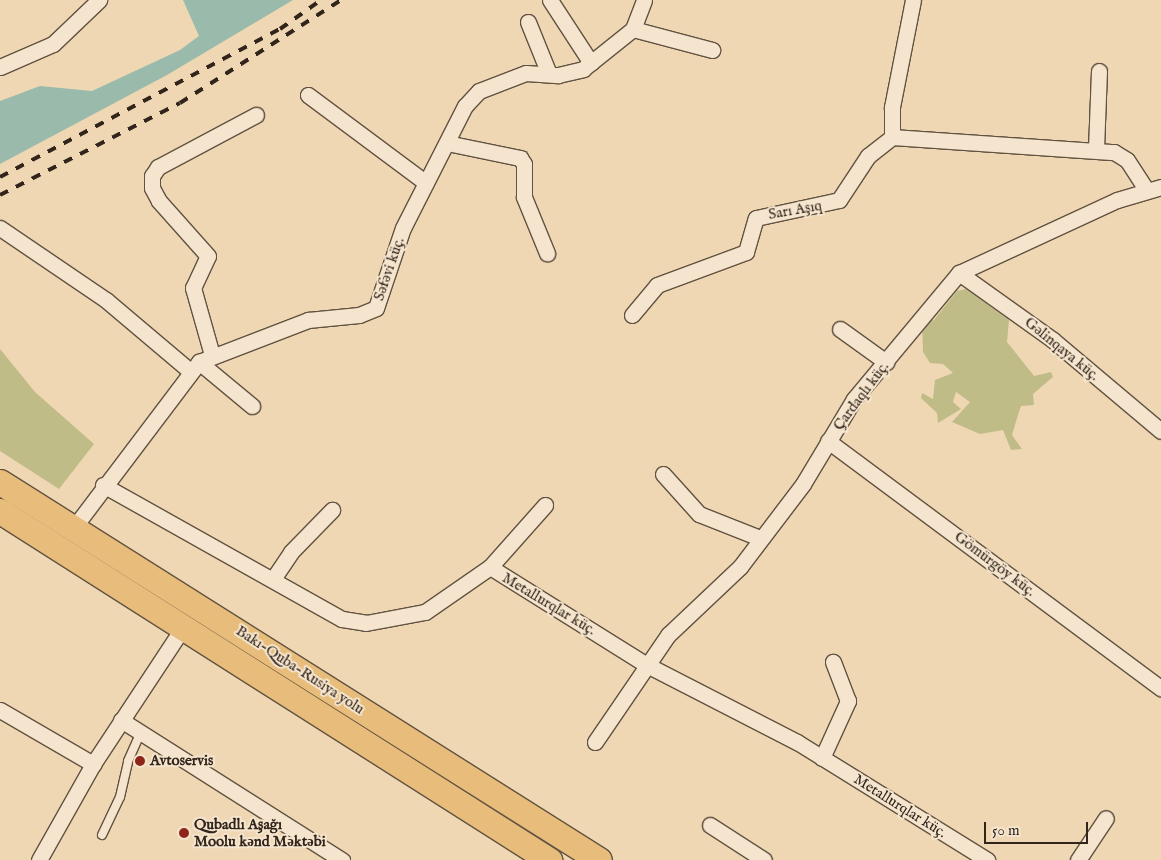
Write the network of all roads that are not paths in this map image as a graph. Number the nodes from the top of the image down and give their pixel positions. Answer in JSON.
{"nodes":[{"id":1,"x":99,"y":0,"type":"edge"},
{"id":2,"x":550,"y":0,"type":"edge"},
{"id":3,"x":644,"y":0,"type":"edge"},
{"id":4,"x":913,"y":0,"type":"edge"},
{"id":5,"x":528,"y":22,"type":"dead end"},
{"id":6,"x":633,"y":29,"type":"junction"},
{"id":7,"x":712,"y":50,"type":"dead end"},
{"id":8,"x":591,"y":62,"type":"junction"},
{"id":9,"x":0,"y":67,"type":"edge"},
{"id":10,"x":1099,"y":72,"type":"dead end"},
{"id":11,"x":549,"y":74,"type":"junction"},
{"id":12,"x":308,"y":95,"type":"dead end"},
{"id":13,"x":256,"y":115,"type":"dead end"},
{"id":14,"x":892,"y":137,"type":"junction"},
{"id":15,"x":446,"y":143,"type":"junction"},
{"id":16,"x":1096,"y":149,"type":"junction"},
{"id":17,"x":426,"y":183,"type":"junction"},
{"id":18,"x":1161,"y":186,"type":"edge"},
{"id":19,"x":1146,"y":189,"type":"junction"},
{"id":20,"x":0,"y":228,"type":"edge"},
{"id":21,"x":547,"y":253,"type":"dead end"},
{"id":22,"x":959,"y":273,"type":"junction"},
{"id":23,"x":632,"y":315,"type":"dead end"},
{"id":24,"x":840,"y":329,"type":"dead end"},
{"id":25,"x":886,"y":362,"type":"junction"},
{"id":26,"x":200,"y":363,"type":"junction"},
{"id":27,"x":252,"y":406,"type":"dead end"},
{"id":28,"x":1161,"y":431,"type":"edge"},
{"id":29,"x":828,"y":441,"type":"junction"},
{"id":30,"x":663,"y":474,"type":"dead end"},
{"id":31,"x":0,"y":482,"type":"edge"},
{"id":32,"x":103,"y":485,"type":"junction"},
{"id":33,"x":545,"y":505,"type":"dead end"},
{"id":34,"x":332,"y":510,"type":"dead end"},
{"id":35,"x":0,"y":511,"type":"edge"},
{"id":36,"x":75,"y":526,"type":"junction"},
{"id":37,"x":760,"y":538,"type":"junction"},
{"id":38,"x":490,"y":567,"type":"junction"},
{"id":39,"x":273,"y":579,"type":"junction"},
{"id":40,"x":184,"y":626,"type":"junction"},
{"id":41,"x":833,"y":662,"type":"dead end"},
{"id":42,"x":647,"y":665,"type":"junction"},
{"id":43,"x":1161,"y":688,"type":"edge"},
{"id":44,"x":0,"y":710,"type":"edge"},
{"id":45,"x":121,"y":720,"type":"junction"},
{"id":46,"x":141,"y":732,"type":"junction"},
{"id":47,"x":596,"y":742,"type":"dead end"},
{"id":48,"x":822,"y":758,"type":"junction"},
{"id":49,"x":93,"y":764,"type":"junction"},
{"id":50,"x":1106,"y":818,"type":"dead end"},
{"id":51,"x":710,"y":825,"type":"dead end"},
{"id":52,"x":102,"y":835,"type":"dead end"},
{"id":53,"x":39,"y":860,"type":"edge"},
{"id":54,"x":342,"y":860,"type":"edge"},
{"id":55,"x":549,"y":860,"type":"edge"},
{"id":56,"x":599,"y":860,"type":"edge"},
{"id":57,"x":764,"y":860,"type":"edge"},
{"id":58,"x":987,"y":860,"type":"edge"},
{"id":59,"x":1078,"y":860,"type":"edge"}],
"edges":[{"from":1,"to":9,"type":"street"},
{"from":2,"to":8,"type":"street"},
{"from":3,"to":6,"type":"street"},
{"from":4,"to":14,"type":"street"},
{"from":5,"to":11,"type":"street"},
{"from":6,"to":7,"type":"street"},
{"from":6,"to":8,"type":"street","name":"Səfəvi küç."},
{"from":8,"to":11,"type":"street","name":"Səfəvi küç."},
{"from":10,"to":16,"type":"street"},
{"from":11,"to":15,"type":"street","name":"Səfəvi küç."},
{"from":12,"to":17,"type":"street"},
{"from":13,"to":26,"type":"street"},
{"from":14,"to":16,"type":"street"},
{"from":14,"to":23,"type":"street","name":"Sarı Aşıq"},
{"from":15,"to":17,"type":"street","name":"Səfəvi küç."},
{"from":15,"to":21,"type":"street"},
{"from":16,"to":19,"type":"street"},
{"from":17,"to":26,"type":"street","name":"Səfəvi küç."},
{"from":18,"to":19,"type":"street","name":"Çardaqlı küç."},
{"from":19,"to":22,"type":"street","name":"Çardaqlı küç."},
{"from":20,"to":26,"type":"street"},
{"from":22,"to":25,"type":"street","name":"Çardaqlı küç."},
{"from":22,"to":28,"type":"street","name":"Gəlinqaya küç."},
{"from":24,"to":25,"type":"street"},
{"from":25,"to":29,"type":"street","name":"Çardaqlı küç."},
{"from":26,"to":27,"type":"street"},
{"from":26,"to":32,"type":"street"},
{"from":29,"to":37,"type":"street","name":"Çardaqlı küç."},
{"from":29,"to":43,"type":"street","name":"Gömürgöy küç."},
{"from":30,"to":37,"type":"street"},
{"from":31,"to":36,"type":"highway","name":"Bakı-Quba-Rusiya yolu"},
{"from":32,"to":36,"type":"street"},
{"from":32,"to":39,"type":"street","name":"Metallurqlar küç."},
{"from":33,"to":38,"type":"street"},
{"from":34,"to":39,"type":"street"},
{"from":35,"to":40,"type":"highway","name":"Bakı-Quba-Rusiya yolu"},
{"from":36,"to":56,"type":"highway","name":"Bakı-Quba-Rusiya yolu"},
{"from":37,"to":42,"type":"street","name":"Çardaqlı küç."},
{"from":38,"to":39,"type":"street","name":"Metallurqlar küç."},
{"from":38,"to":42,"type":"street","name":"Metallurqlar küç."},
{"from":40,"to":45,"type":"street"},
{"from":40,"to":55,"type":"highway","name":"Bakı-Quba-Rusiya yolu"},
{"from":41,"to":48,"type":"street"},
{"from":42,"to":47,"type":"street","name":"Çardaqlı küç."},
{"from":42,"to":48,"type":"street","name":"Metallurqlar küç."},
{"from":44,"to":49,"type":"street"},
{"from":45,"to":46,"type":"street"},
{"from":45,"to":49,"type":"street"},
{"from":46,"to":52,"type":"lane"},
{"from":46,"to":54,"type":"street"},
{"from":48,"to":58,"type":"street","name":"Metallurqlar küç."},
{"from":49,"to":53,"type":"street"},
{"from":50,"to":59,"type":"street"},
{"from":51,"to":57,"type":"street"}]}
